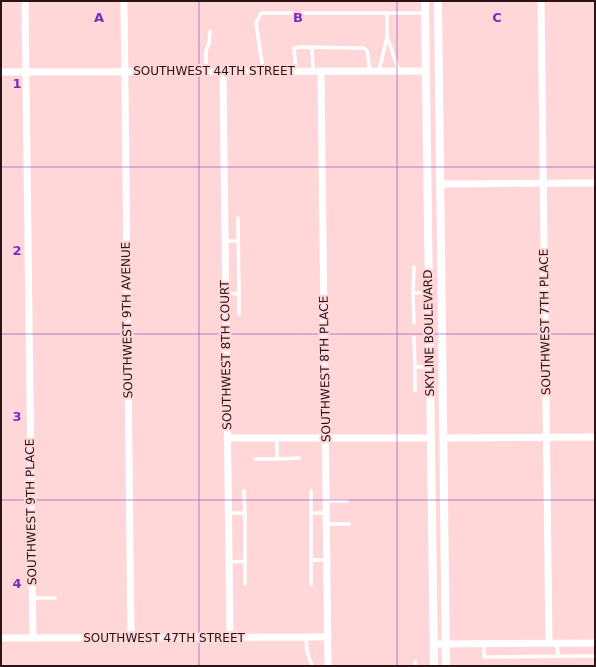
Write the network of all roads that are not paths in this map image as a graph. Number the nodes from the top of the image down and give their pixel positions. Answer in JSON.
{"nodes":[{"id":1,"x":25,"y":1,"type":"edge"},
{"id":2,"x":124,"y":1,"type":"edge"},
{"id":3,"x":425,"y":1,"type":"edge"},
{"id":4,"x":438,"y":1,"type":"edge"},
{"id":5,"x":541,"y":1,"type":"edge"},
{"id":6,"x":387,"y":13,"type":"junction"},
{"id":7,"x":425,"y":13,"type":"junction"},
{"id":8,"x":210,"y":31,"type":"dead end"},
{"id":9,"x":387,"y":38,"type":"junction"},
{"id":10,"x":312,"y":47,"type":"junction"},
{"id":11,"x":267,"y":71,"type":"junction"},
{"id":12,"x":296,"y":71,"type":"junction"},
{"id":13,"x":313,"y":71,"type":"junction"},
{"id":14,"x":321,"y":71,"type":"junction"},
{"id":15,"x":370,"y":71,"type":"junction"},
{"id":16,"x":379,"y":71,"type":"junction"},
{"id":17,"x":399,"y":71,"type":"junction"},
{"id":18,"x":426,"y":71,"type":"junction"},
{"id":19,"x":1,"y":72,"type":"edge"},
{"id":20,"x":26,"y":72,"type":"junction"},
{"id":21,"x":124,"y":72,"type":"junction"},
{"id":22,"x":206,"y":72,"type":"junction"},
{"id":23,"x":223,"y":72,"type":"junction"},
{"id":24,"x":439,"y":72,"type":"junction"},
{"id":25,"x":543,"y":183,"type":"junction"},
{"id":26,"x":595,"y":183,"type":"edge"},
{"id":27,"x":428,"y":184,"type":"junction"},
{"id":28,"x":440,"y":184,"type":"junction"},
{"id":29,"x":238,"y":218,"type":"dead end"},
{"id":30,"x":225,"y":241,"type":"junction"},
{"id":31,"x":238,"y":241,"type":"junction"},
{"id":32,"x":414,"y":267,"type":"dead end"},
{"id":33,"x":225,"y":293,"type":"junction"},
{"id":34,"x":413,"y":293,"type":"junction"},
{"id":35,"x":429,"y":293,"type":"junction"},
{"id":36,"x":239,"y":294,"type":"junction"},
{"id":37,"x":239,"y":314,"type":"dead end"},
{"id":38,"x":414,"y":322,"type":"dead end"},
{"id":39,"x":414,"y":337,"type":"dead end"},
{"id":40,"x":415,"y":367,"type":"junction"},
{"id":41,"x":430,"y":367,"type":"junction"},
{"id":42,"x":415,"y":391,"type":"dead end"},
{"id":43,"x":547,"y":437,"type":"junction"},
{"id":44,"x":595,"y":437,"type":"edge"},
{"id":45,"x":227,"y":438,"type":"junction"},
{"id":46,"x":277,"y":438,"type":"junction"},
{"id":47,"x":326,"y":438,"type":"junction"},
{"id":48,"x":431,"y":438,"type":"junction"},
{"id":49,"x":443,"y":438,"type":"junction"},
{"id":50,"x":299,"y":458,"type":"dead end"},
{"id":51,"x":255,"y":459,"type":"dead end"},
{"id":52,"x":277,"y":459,"type":"junction"},
{"id":53,"x":244,"y":491,"type":"dead end"},
{"id":54,"x":311,"y":491,"type":"dead end"},
{"id":55,"x":326,"y":501,"type":"junction"},
{"id":56,"x":348,"y":501,"type":"dead end"},
{"id":57,"x":228,"y":513,"type":"junction"},
{"id":58,"x":245,"y":513,"type":"junction"},
{"id":59,"x":326,"y":513,"type":"junction"},
{"id":60,"x":311,"y":514,"type":"junction"},
{"id":61,"x":327,"y":524,"type":"junction"},
{"id":62,"x":349,"y":524,"type":"dead end"},
{"id":63,"x":311,"y":560,"type":"junction"},
{"id":64,"x":327,"y":560,"type":"junction"},
{"id":65,"x":245,"y":561,"type":"junction"},
{"id":66,"x":229,"y":562,"type":"junction"},
{"id":67,"x":245,"y":584,"type":"dead end"},
{"id":68,"x":311,"y":584,"type":"dead end"},
{"id":69,"x":32,"y":598,"type":"junction"},
{"id":70,"x":55,"y":598,"type":"dead end"},
{"id":71,"x":306,"y":637,"type":"junction"},
{"id":72,"x":328,"y":637,"type":"junction"},
{"id":73,"x":1,"y":638,"type":"edge"},
{"id":74,"x":33,"y":638,"type":"junction"},
{"id":75,"x":132,"y":638,"type":"junction"},
{"id":76,"x":230,"y":638,"type":"junction"},
{"id":77,"x":549,"y":643,"type":"junction"},
{"id":78,"x":558,"y":643,"type":"junction"},
{"id":79,"x":595,"y":643,"type":"edge"},
{"id":80,"x":433,"y":644,"type":"junction"},
{"id":81,"x":446,"y":644,"type":"junction"},
{"id":82,"x":484,"y":644,"type":"junction"},
{"id":83,"x":558,"y":656,"type":"junction"},
{"id":84,"x":595,"y":656,"type":"edge"},
{"id":85,"x":312,"y":666,"type":"edge"},
{"id":86,"x":328,"y":666,"type":"edge"},
{"id":87,"x":434,"y":666,"type":"edge"},
{"id":88,"x":446,"y":666,"type":"edge"}],
"edges":[{"from":1,"to":20,"type":"street","name":"SOUTHWEST 9TH PLACE"},
{"from":2,"to":21,"type":"street","name":"SOUTHWEST 9TH AVENUE"},
{"from":3,"to":7,"type":"street","name":"SKYLINE BOULEVARD"},
{"from":4,"to":24,"type":"street","name":"SKYLINE BOULEVARD"},
{"from":5,"to":25,"type":"street","name":"SOUTHWEST 7TH PLACE"},
{"from":6,"to":7,"type":"lane"},
{"from":6,"to":9,"type":"lane"},
{"from":6,"to":11,"type":"lane"},
{"from":7,"to":18,"type":"street","name":"SKYLINE BOULEVARD"},
{"from":8,"to":22,"type":"lane"},
{"from":9,"to":16,"type":"lane"},
{"from":9,"to":17,"type":"lane"},
{"from":10,"to":12,"type":"lane"},
{"from":10,"to":13,"type":"lane"},
{"from":10,"to":15,"type":"lane"},
{"from":11,"to":12,"type":"street","name":"SOUTHWEST 44TH STREET"},
{"from":11,"to":23,"type":"street","name":"SOUTHWEST 44TH STREET"},
{"from":12,"to":13,"type":"street","name":"SOUTHWEST 44TH STREET"},
{"from":13,"to":14,"type":"street","name":"SOUTHWEST 44TH STREET"},
{"from":14,"to":15,"type":"street","name":"SOUTHWEST 44TH STREET"},
{"from":14,"to":47,"type":"street","name":"SOUTHWEST 8TH PLACE"},
{"from":15,"to":16,"type":"street","name":"SOUTHWEST 44TH STREET"},
{"from":16,"to":17,"type":"street","name":"SOUTHWEST 44TH STREET"},
{"from":17,"to":18,"type":"street","name":"SOUTHWEST 44TH STREET"},
{"from":18,"to":24,"type":"street"},
{"from":18,"to":27,"type":"street","name":"SKYLINE BOULEVARD"},
{"from":19,"to":20,"type":"street","name":"SOUTHWEST 44TH STREET"},
{"from":20,"to":21,"type":"street","name":"SOUTHWEST 44TH STREET"},
{"from":20,"to":69,"type":"street","name":"SOUTHWEST 9TH PLACE"},
{"from":21,"to":22,"type":"street","name":"SOUTHWEST 44TH STREET"},
{"from":21,"to":75,"type":"street","name":"SOUTHWEST 9TH AVENUE"},
{"from":22,"to":23,"type":"street","name":"SOUTHWEST 44TH STREET"},
{"from":23,"to":30,"type":"street","name":"SOUTHWEST 8TH COURT"},
{"from":24,"to":28,"type":"street","name":"SKYLINE BOULEVARD"},
{"from":25,"to":26,"type":"street"},
{"from":25,"to":28,"type":"street"},
{"from":25,"to":43,"type":"street","name":"SOUTHWEST 7TH PLACE"},
{"from":27,"to":28,"type":"street"},
{"from":27,"to":35,"type":"street","name":"SKYLINE BOULEVARD"},
{"from":28,"to":49,"type":"street","name":"SKYLINE BOULEVARD"},
{"from":29,"to":31,"type":"lane"},
{"from":30,"to":31,"type":"lane"},
{"from":30,"to":33,"type":"street","name":"SOUTHWEST 8TH COURT"},
{"from":31,"to":36,"type":"lane"},
{"from":32,"to":34,"type":"lane"},
{"from":33,"to":36,"type":"lane"},
{"from":33,"to":45,"type":"street","name":"SOUTHWEST 8TH COURT"},
{"from":34,"to":35,"type":"lane"},
{"from":34,"to":38,"type":"lane"},
{"from":35,"to":41,"type":"street","name":"SKYLINE BOULEVARD"},
{"from":36,"to":37,"type":"lane"},
{"from":39,"to":40,"type":"lane"},
{"from":40,"to":41,"type":"lane"},
{"from":40,"to":42,"type":"lane"},
{"from":41,"to":48,"type":"street","name":"SKYLINE BOULEVARD"},
{"from":43,"to":44,"type":"street"},
{"from":43,"to":49,"type":"street"},
{"from":43,"to":77,"type":"street","name":"SOUTHWEST 7TH PLACE"},
{"from":45,"to":46,"type":"street"},
{"from":45,"to":57,"type":"street","name":"SOUTHWEST 8TH COURT"},
{"from":46,"to":47,"type":"street"},
{"from":46,"to":52,"type":"lane"},
{"from":47,"to":48,"type":"street"},
{"from":47,"to":55,"type":"street","name":"SOUTHWEST 8TH PLACE"},
{"from":48,"to":49,"type":"street"},
{"from":48,"to":80,"type":"street","name":"SKYLINE BOULEVARD"},
{"from":49,"to":81,"type":"street","name":"SKYLINE BOULEVARD"},
{"from":50,"to":52,"type":"lane"},
{"from":51,"to":52,"type":"lane"},
{"from":53,"to":58,"type":"lane"},
{"from":54,"to":60,"type":"lane"},
{"from":55,"to":56,"type":"lane"},
{"from":55,"to":59,"type":"street","name":"SOUTHWEST 8TH PLACE"},
{"from":57,"to":58,"type":"lane"},
{"from":57,"to":66,"type":"street","name":"SOUTHWEST 8TH COURT"},
{"from":58,"to":65,"type":"lane"},
{"from":59,"to":60,"type":"lane"},
{"from":59,"to":61,"type":"street","name":"SOUTHWEST 8TH PLACE"},
{"from":60,"to":63,"type":"lane"},
{"from":61,"to":62,"type":"lane"},
{"from":61,"to":64,"type":"street","name":"SOUTHWEST 8TH PLACE"},
{"from":63,"to":64,"type":"lane"},
{"from":63,"to":68,"type":"lane"},
{"from":64,"to":72,"type":"street","name":"SOUTHWEST 8TH PLACE"},
{"from":65,"to":66,"type":"lane"},
{"from":65,"to":67,"type":"lane"},
{"from":66,"to":76,"type":"street","name":"SOUTHWEST 8TH COURT"},
{"from":69,"to":70,"type":"lane"},
{"from":69,"to":74,"type":"street","name":"SOUTHWEST 9TH PLACE"},
{"from":71,"to":72,"type":"street","name":"SOUTHWEST 47TH STREET"},
{"from":71,"to":76,"type":"street","name":"SOUTHWEST 47TH STREET"},
{"from":71,"to":85,"type":"lane"},
{"from":72,"to":86,"type":"street","name":"SOUTHWEST 8TH PLACE"},
{"from":73,"to":74,"type":"street","name":"SOUTHWEST 47TH STREET"},
{"from":74,"to":75,"type":"street","name":"SOUTHWEST 47TH STREET"},
{"from":75,"to":76,"type":"street","name":"SOUTHWEST 47TH STREET"},
{"from":77,"to":78,"type":"street"},
{"from":77,"to":82,"type":"street"},
{"from":78,"to":79,"type":"street"},
{"from":78,"to":83,"type":"lane"},
{"from":80,"to":81,"type":"street"},
{"from":80,"to":87,"type":"street","name":"SKYLINE BOULEVARD"},
{"from":81,"to":82,"type":"street"},
{"from":81,"to":88,"type":"street","name":"SKYLINE BOULEVARD"},
{"from":82,"to":83,"type":"lane"},
{"from":83,"to":84,"type":"lane"}]}
